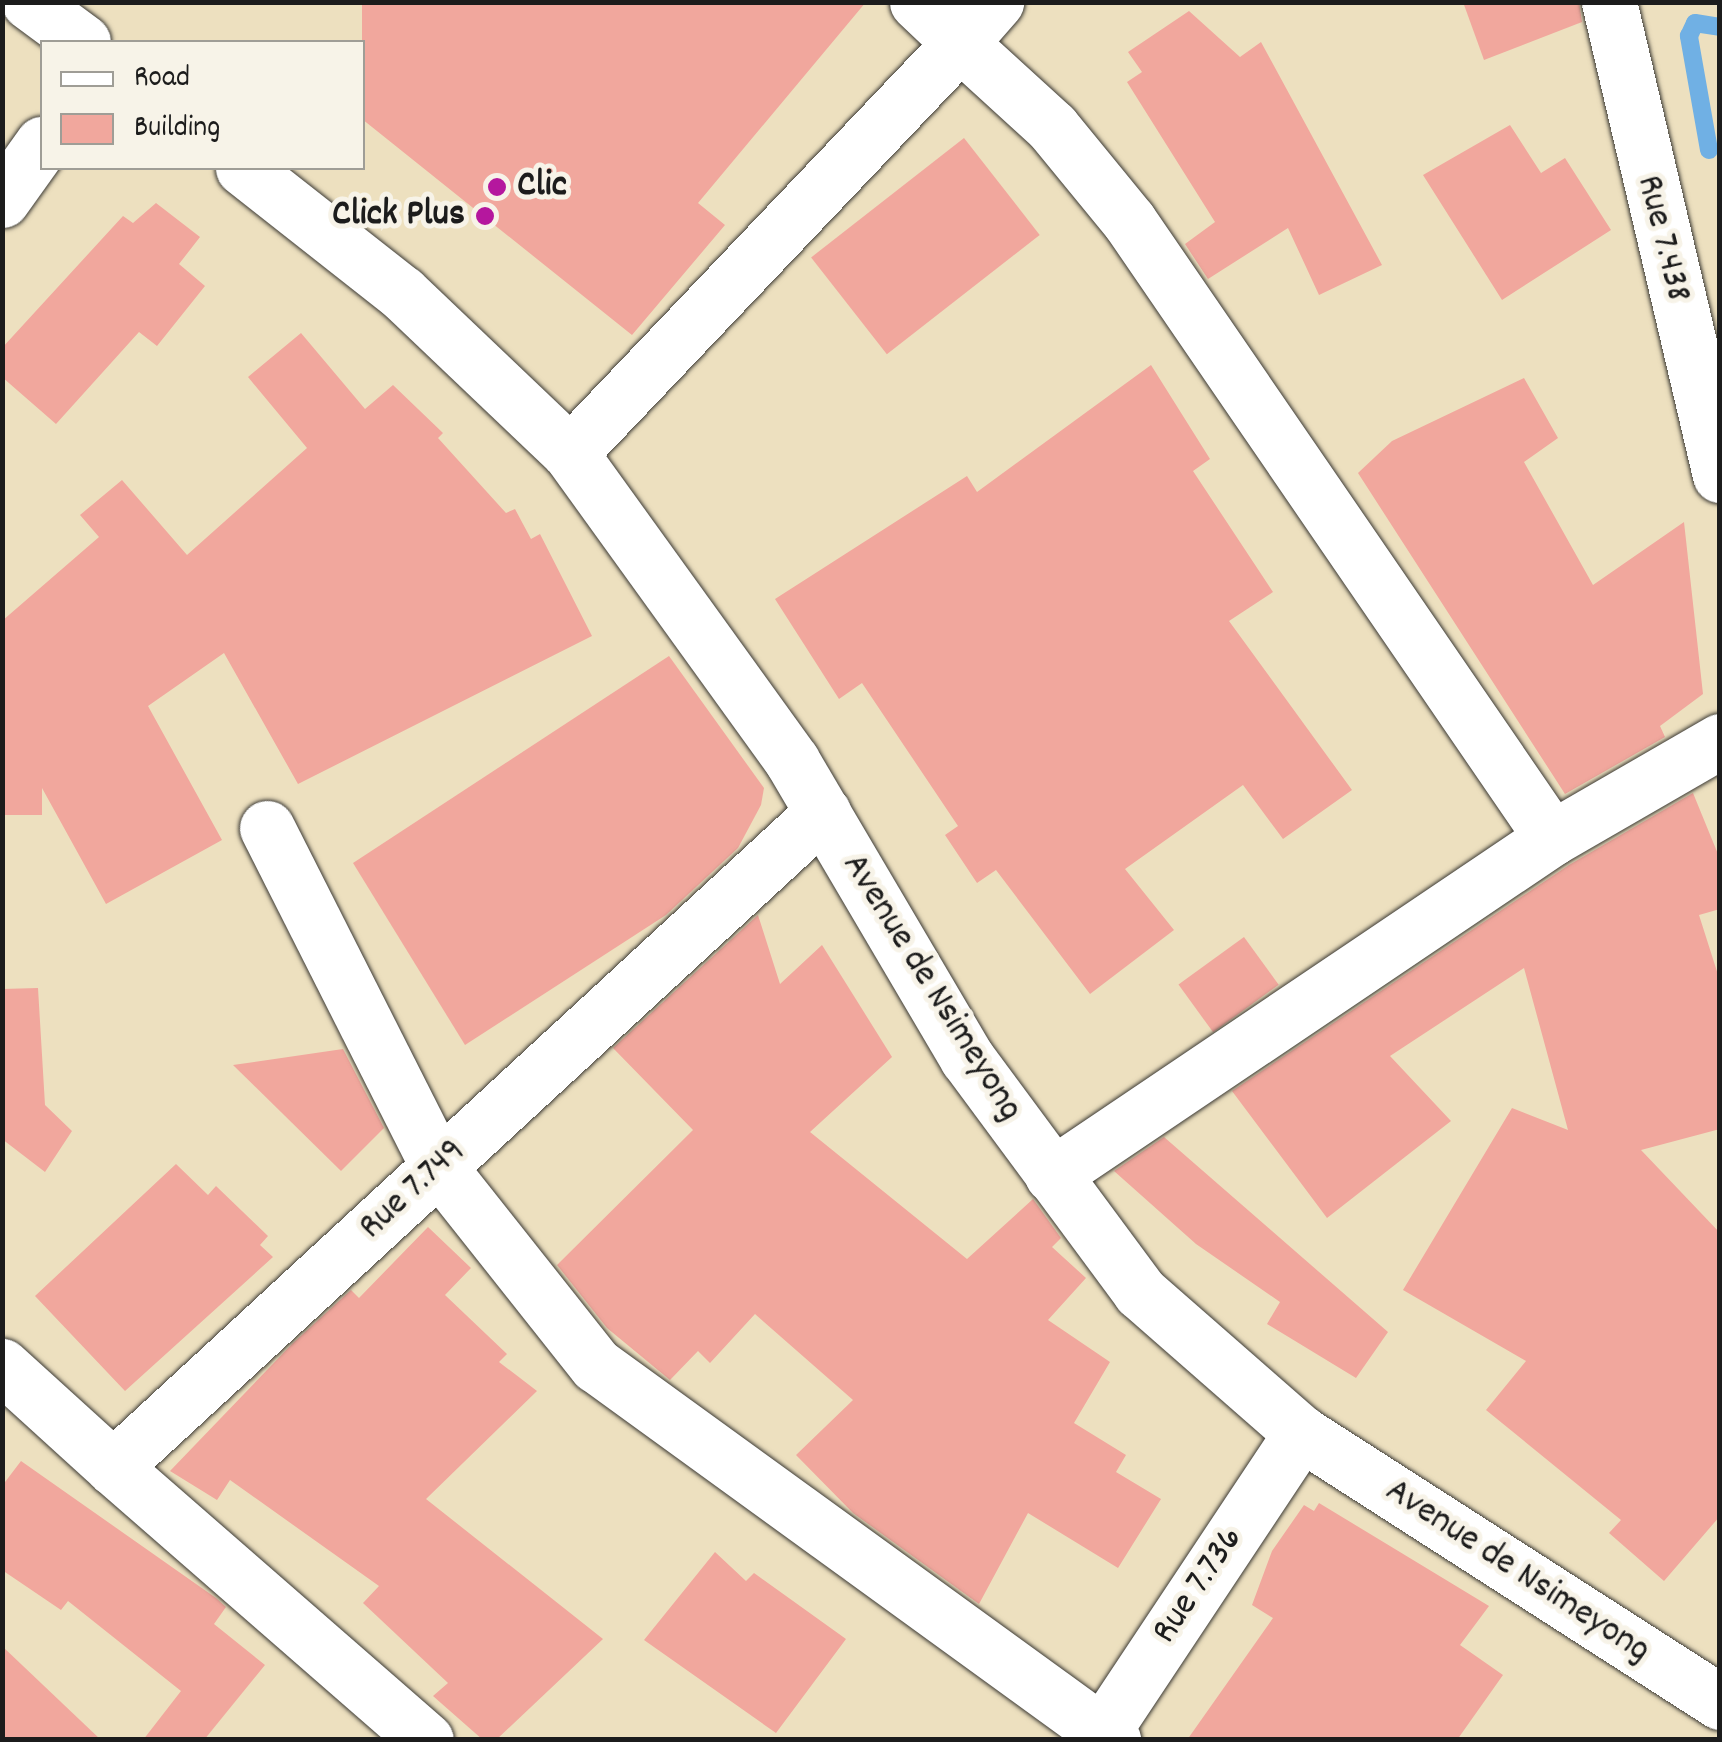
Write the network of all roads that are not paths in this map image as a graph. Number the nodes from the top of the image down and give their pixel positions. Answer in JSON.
{"nodes":[{"id":1,"x":29,"y":2,"type":"edge"},
{"id":2,"x":917,"y":2,"type":"edge"},
{"id":3,"x":996,"y":2,"type":"edge"},
{"id":4,"x":1610,"y":2,"type":"edge"},
{"id":5,"x":80,"y":40,"type":"edge"},
{"id":6,"x":960,"y":42,"type":"junction"},
{"id":7,"x":40,"y":147,"type":"edge"},
{"id":8,"x":246,"y":170,"type":"edge"},
{"id":9,"x":2,"y":200,"type":"edge"},
{"id":10,"x":570,"y":453,"type":"junction"},
{"id":11,"x":1720,"y":475,"type":"edge"},
{"id":12,"x":1720,"y":741,"type":"edge"},
{"id":13,"x":822,"y":812,"type":"junction"},
{"id":14,"x":267,"y":828,"type":"dead end"},
{"id":15,"x":1552,"y":838,"type":"junction"},
{"id":16,"x":438,"y":1166,"type":"junction"},
{"id":17,"x":1052,"y":1174,"type":"junction"},
{"id":18,"x":2,"y":1366,"type":"edge"},
{"id":19,"x":1300,"y":1433,"type":"junction"},
{"id":20,"x":113,"y":1466,"type":"junction"},
{"id":21,"x":1720,"y":1702,"type":"edge"},
{"id":22,"x":1104,"y":1737,"type":"edge"},
{"id":23,"x":426,"y":1740,"type":"edge"}],
"edges":[{"from":1,"to":5,"type":"street"},
{"from":2,"to":6,"type":"street"},
{"from":3,"to":6,"type":"street"},
{"from":4,"to":11,"type":"street","name":"Rue 7.438"},
{"from":6,"to":10,"type":"street"},
{"from":6,"to":15,"type":"street"},
{"from":7,"to":9,"type":"street"},
{"from":8,"to":10,"type":"street","name":"Avenue de Nsimeyong"},
{"from":10,"to":13,"type":"street","name":"Avenue de Nsimeyong"},
{"from":12,"to":15,"type":"street"},
{"from":13,"to":16,"type":"street","name":"Rue 7.749"},
{"from":13,"to":17,"type":"street","name":"Avenue de Nsimeyong"},
{"from":14,"to":16,"type":"street"},
{"from":15,"to":17,"type":"street"},
{"from":16,"to":20,"type":"street","name":"Rue 7.749"},
{"from":16,"to":22,"type":"street"},
{"from":17,"to":19,"type":"street","name":"Avenue de Nsimeyong"},
{"from":18,"to":20,"type":"street"},
{"from":19,"to":21,"type":"street","name":"Avenue de Nsimeyong"},
{"from":19,"to":22,"type":"street","name":"Rue 7.736"},
{"from":20,"to":23,"type":"street"}]}
